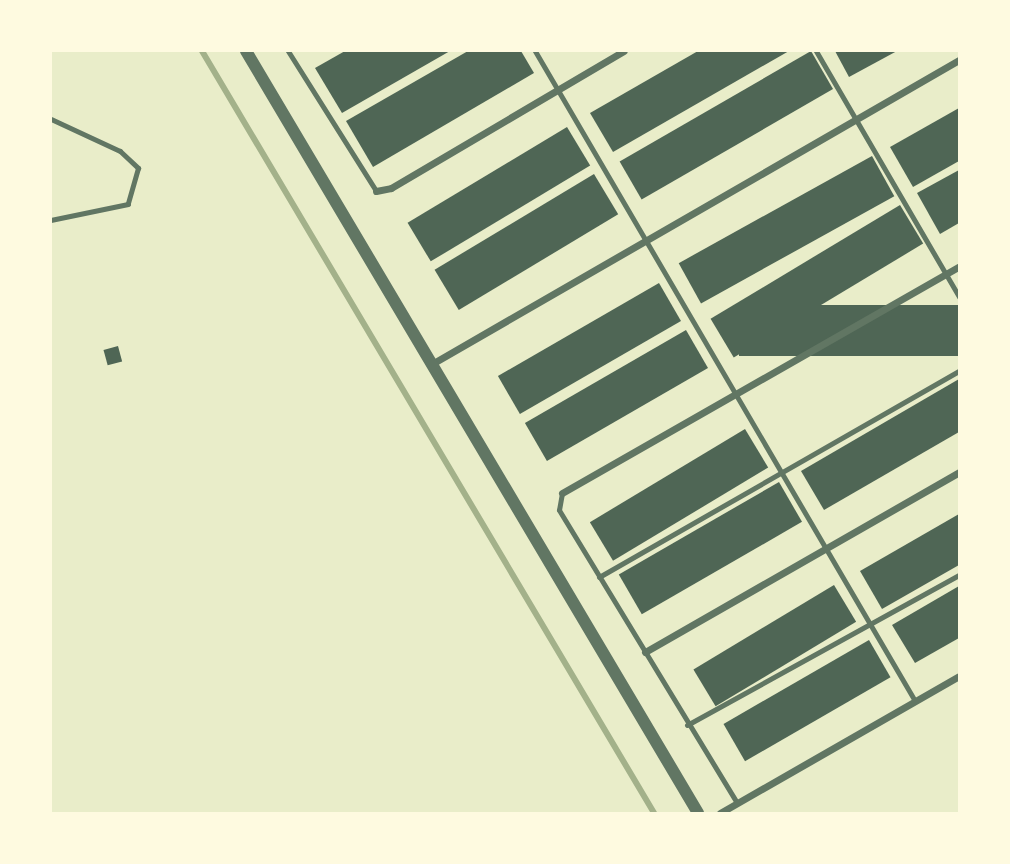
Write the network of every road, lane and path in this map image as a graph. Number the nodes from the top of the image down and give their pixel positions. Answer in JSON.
{"nodes":[{"id":1,"x":246,"y":51,"type":"edge"},
{"id":2,"x":288,"y":51,"type":"edge"},
{"id":3,"x":534,"y":51,"type":"edge"},
{"id":4,"x":624,"y":51,"type":"edge"},
{"id":5,"x":816,"y":51,"type":"edge"},
{"id":6,"x":959,"y":60,"type":"edge"},
{"id":7,"x":557,"y":89,"type":"junction"},
{"id":8,"x":51,"y":119,"type":"edge"},
{"id":9,"x":856,"y":120,"type":"junction"},
{"id":10,"x":376,"y":191,"type":"joint"},
{"id":11,"x":51,"y":220,"type":"edge"},
{"id":12,"x":646,"y":241,"type":"junction"},
{"id":13,"x":959,"y":267,"type":"edge"},
{"id":14,"x":946,"y":274,"type":"junction"},
{"id":15,"x":959,"y":297,"type":"edge"},
{"id":16,"x":430,"y":365,"type":"junction"},
{"id":17,"x":959,"y":371,"type":"edge"},
{"id":18,"x":736,"y":394,"type":"junction"},
{"id":19,"x":781,"y":472,"type":"junction"},
{"id":20,"x":959,"y":472,"type":"edge"},
{"id":21,"x":562,"y":493,"type":"joint"},
{"id":22,"x":826,"y":548,"type":"junction"},
{"id":23,"x":959,"y":575,"type":"edge"},
{"id":24,"x":599,"y":577,"type":"junction"},
{"id":25,"x":871,"y":625,"type":"junction"},
{"id":26,"x":645,"y":652,"type":"junction"},
{"id":27,"x":959,"y":676,"type":"edge"},
{"id":28,"x":915,"y":701,"type":"junction"},
{"id":29,"x":687,"y":725,"type":"junction"},
{"id":30,"x":737,"y":803,"type":"junction"},
{"id":31,"x":698,"y":813,"type":"edge"},
{"id":32,"x":720,"y":813,"type":"edge"}],
"edges":[{"from":1,"to":16,"type":"street"},
{"from":2,"to":10,"type":"lane"},
{"from":3,"to":7,"type":"lane"},
{"from":4,"to":7,"type":"street"},
{"from":5,"to":9,"type":"lane"},
{"from":6,"to":9,"type":"street"},
{"from":7,"to":10,"type":"street"},
{"from":7,"to":12,"type":"lane"},
{"from":8,"to":11,"type":"lane"},
{"from":9,"to":12,"type":"street"},
{"from":9,"to":14,"type":"lane"},
{"from":12,"to":16,"type":"street"},
{"from":12,"to":18,"type":"lane"},
{"from":13,"to":14,"type":"street"},
{"from":14,"to":15,"type":"lane"},
{"from":14,"to":18,"type":"street"},
{"from":16,"to":31,"type":"street"},
{"from":17,"to":19,"type":"lane"},
{"from":18,"to":19,"type":"lane"},
{"from":18,"to":21,"type":"street"},
{"from":19,"to":22,"type":"lane"},
{"from":19,"to":24,"type":"lane"},
{"from":20,"to":22,"type":"street"},
{"from":21,"to":24,"type":"lane"},
{"from":22,"to":25,"type":"lane"},
{"from":22,"to":26,"type":"street"},
{"from":23,"to":25,"type":"lane"},
{"from":24,"to":26,"type":"lane"},
{"from":25,"to":28,"type":"lane"},
{"from":25,"to":29,"type":"lane"},
{"from":26,"to":29,"type":"lane"},
{"from":27,"to":28,"type":"street"},
{"from":28,"to":30,"type":"street"},
{"from":29,"to":30,"type":"lane"},
{"from":30,"to":32,"type":"street"}]}
